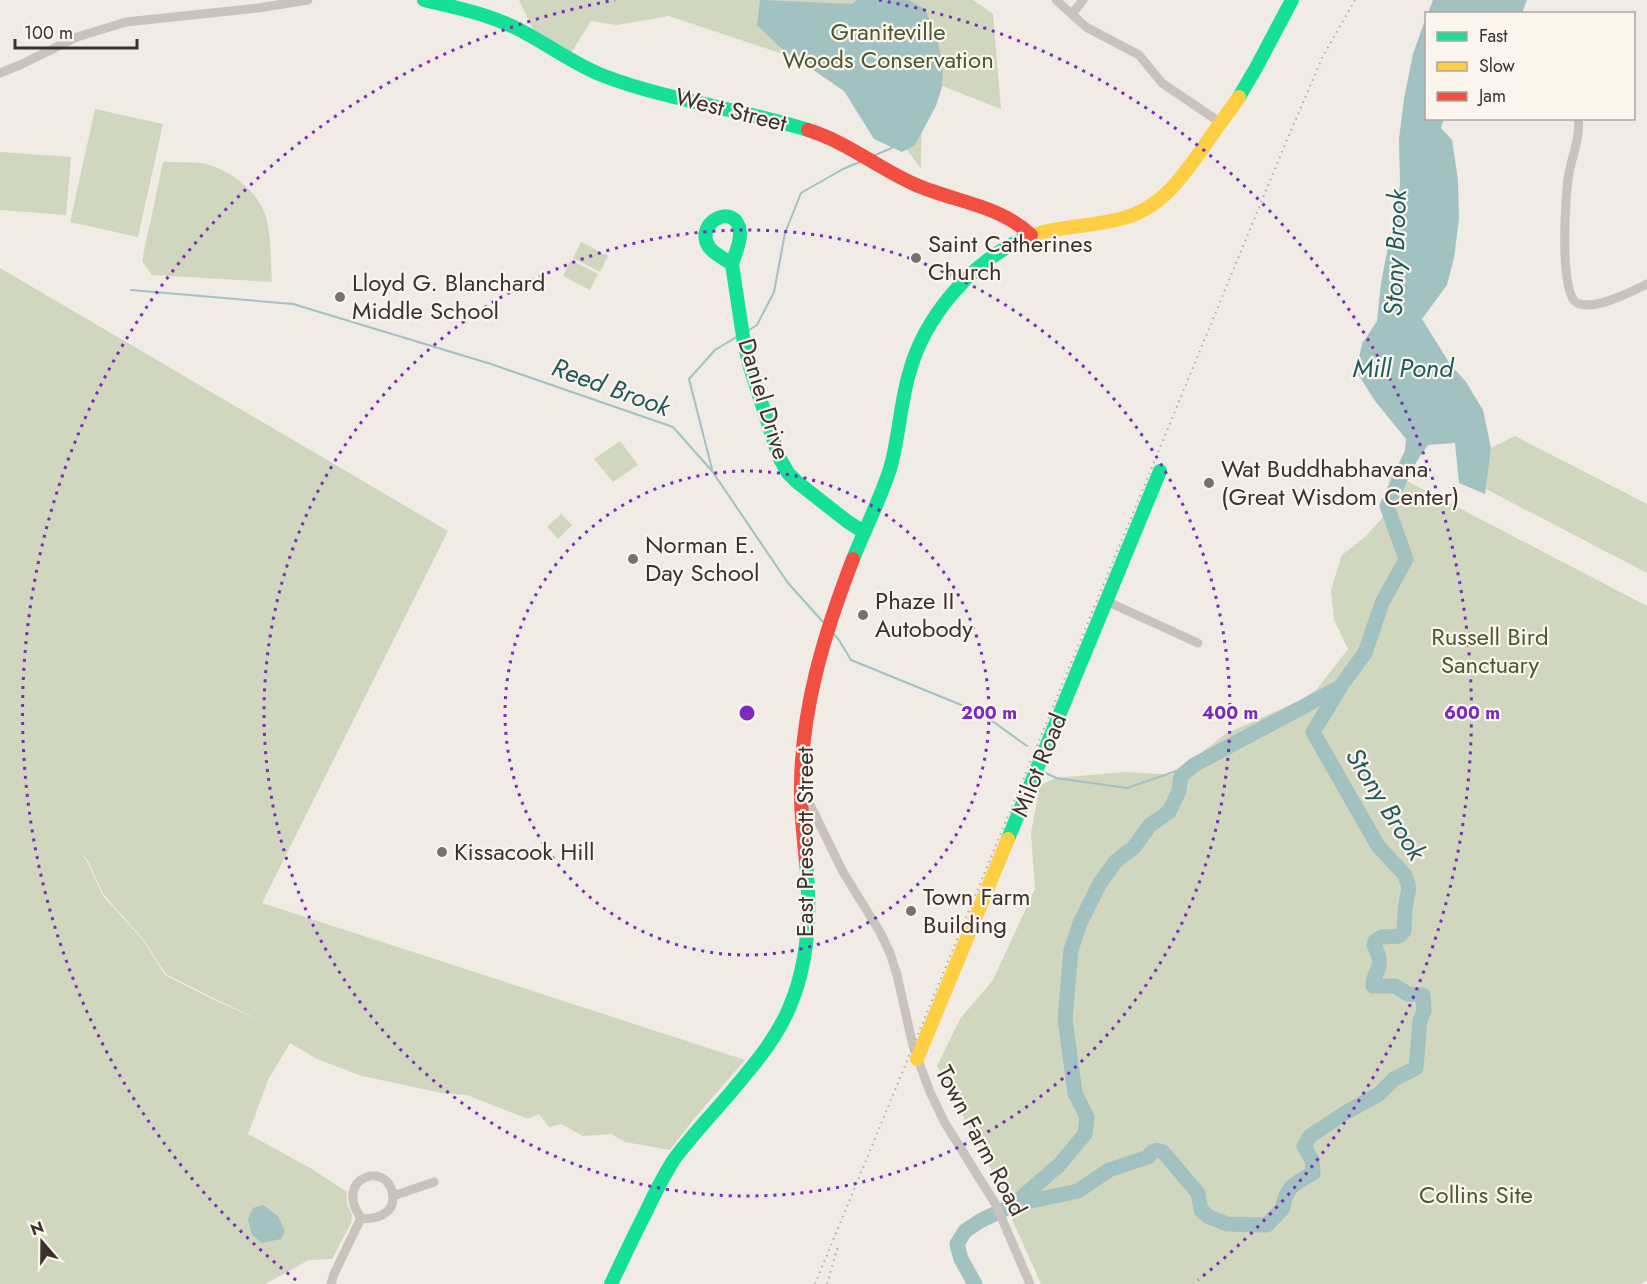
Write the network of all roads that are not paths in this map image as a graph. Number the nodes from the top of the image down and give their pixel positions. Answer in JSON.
{"nodes":[{"id":1,"x":228,"y":0,"type":"edge"},
{"id":2,"x":308,"y":0,"type":"edge"},
{"id":3,"x":424,"y":0,"type":"edge"},
{"id":4,"x":1056,"y":0,"type":"edge"},
{"id":5,"x":1083,"y":0,"type":"edge"},
{"id":6,"x":1292,"y":0,"type":"edge"},
{"id":7,"x":232,"y":10,"type":"junction"},
{"id":8,"x":1072,"y":14,"type":"junction"},
{"id":9,"x":0,"y":73,"type":"edge"},
{"id":10,"x":1578,"y":120,"type":"edge"},
{"id":11,"x":1221,"y":123,"type":"junction"},
{"id":12,"x":1031,"y":235,"type":"junction"},
{"id":13,"x":732,"y":264,"type":"dead end"},
{"id":14,"x":1647,"y":284,"type":"edge"},
{"id":15,"x":1160,"y":471,"type":"dead end"},
{"id":16,"x":864,"y":532,"type":"junction"},
{"id":17,"x":1106,"y":601,"type":"junction"},
{"id":18,"x":1198,"y":643,"type":"dead end"},
{"id":19,"x":801,"y":786,"type":"junction"},
{"id":20,"x":917,"y":1059,"type":"junction"},
{"id":21,"x":434,"y":1182,"type":"dead end"},
{"id":22,"x":393,"y":1196,"type":"junction"},
{"id":23,"x":360,"y":1218,"type":"junction"},
{"id":24,"x":331,"y":1284,"type":"edge"},
{"id":25,"x":611,"y":1284,"type":"edge"},
{"id":26,"x":1030,"y":1284,"type":"edge"}],
"edges":[{"from":1,"to":7,"type":"street"},
{"from":2,"to":7,"type":"street"},
{"from":3,"to":12,"type":"street","name":"West Street"},
{"from":4,"to":8,"type":"street"},
{"from":5,"to":8,"type":"street"},
{"from":6,"to":11,"type":"street","name":"East Prescott Street"},
{"from":7,"to":9,"type":"street"},
{"from":8,"to":11,"type":"street"},
{"from":10,"to":14,"type":"street"},
{"from":11,"to":12,"type":"street","name":"East Prescott Street"},
{"from":12,"to":16,"type":"street","name":"East Prescott Street"},
{"from":13,"to":16,"type":"street","name":"Daniel Drive"},
{"from":15,"to":17,"type":"street","name":"Milot Road"},
{"from":16,"to":19,"type":"street","name":"East Prescott Street"},
{"from":17,"to":18,"type":"street"},
{"from":17,"to":20,"type":"street","name":"Milot Road"},
{"from":19,"to":20,"type":"street","name":"Town Farm Road"},
{"from":19,"to":25,"type":"street","name":"East Prescott Street"},
{"from":20,"to":26,"type":"street","name":"Town Farm Road"},
{"from":21,"to":22,"type":"street"},
{"from":22,"to":23,"type":"street"},
{"from":22,"to":23,"type":"street"},
{"from":23,"to":24,"type":"street"}]}
